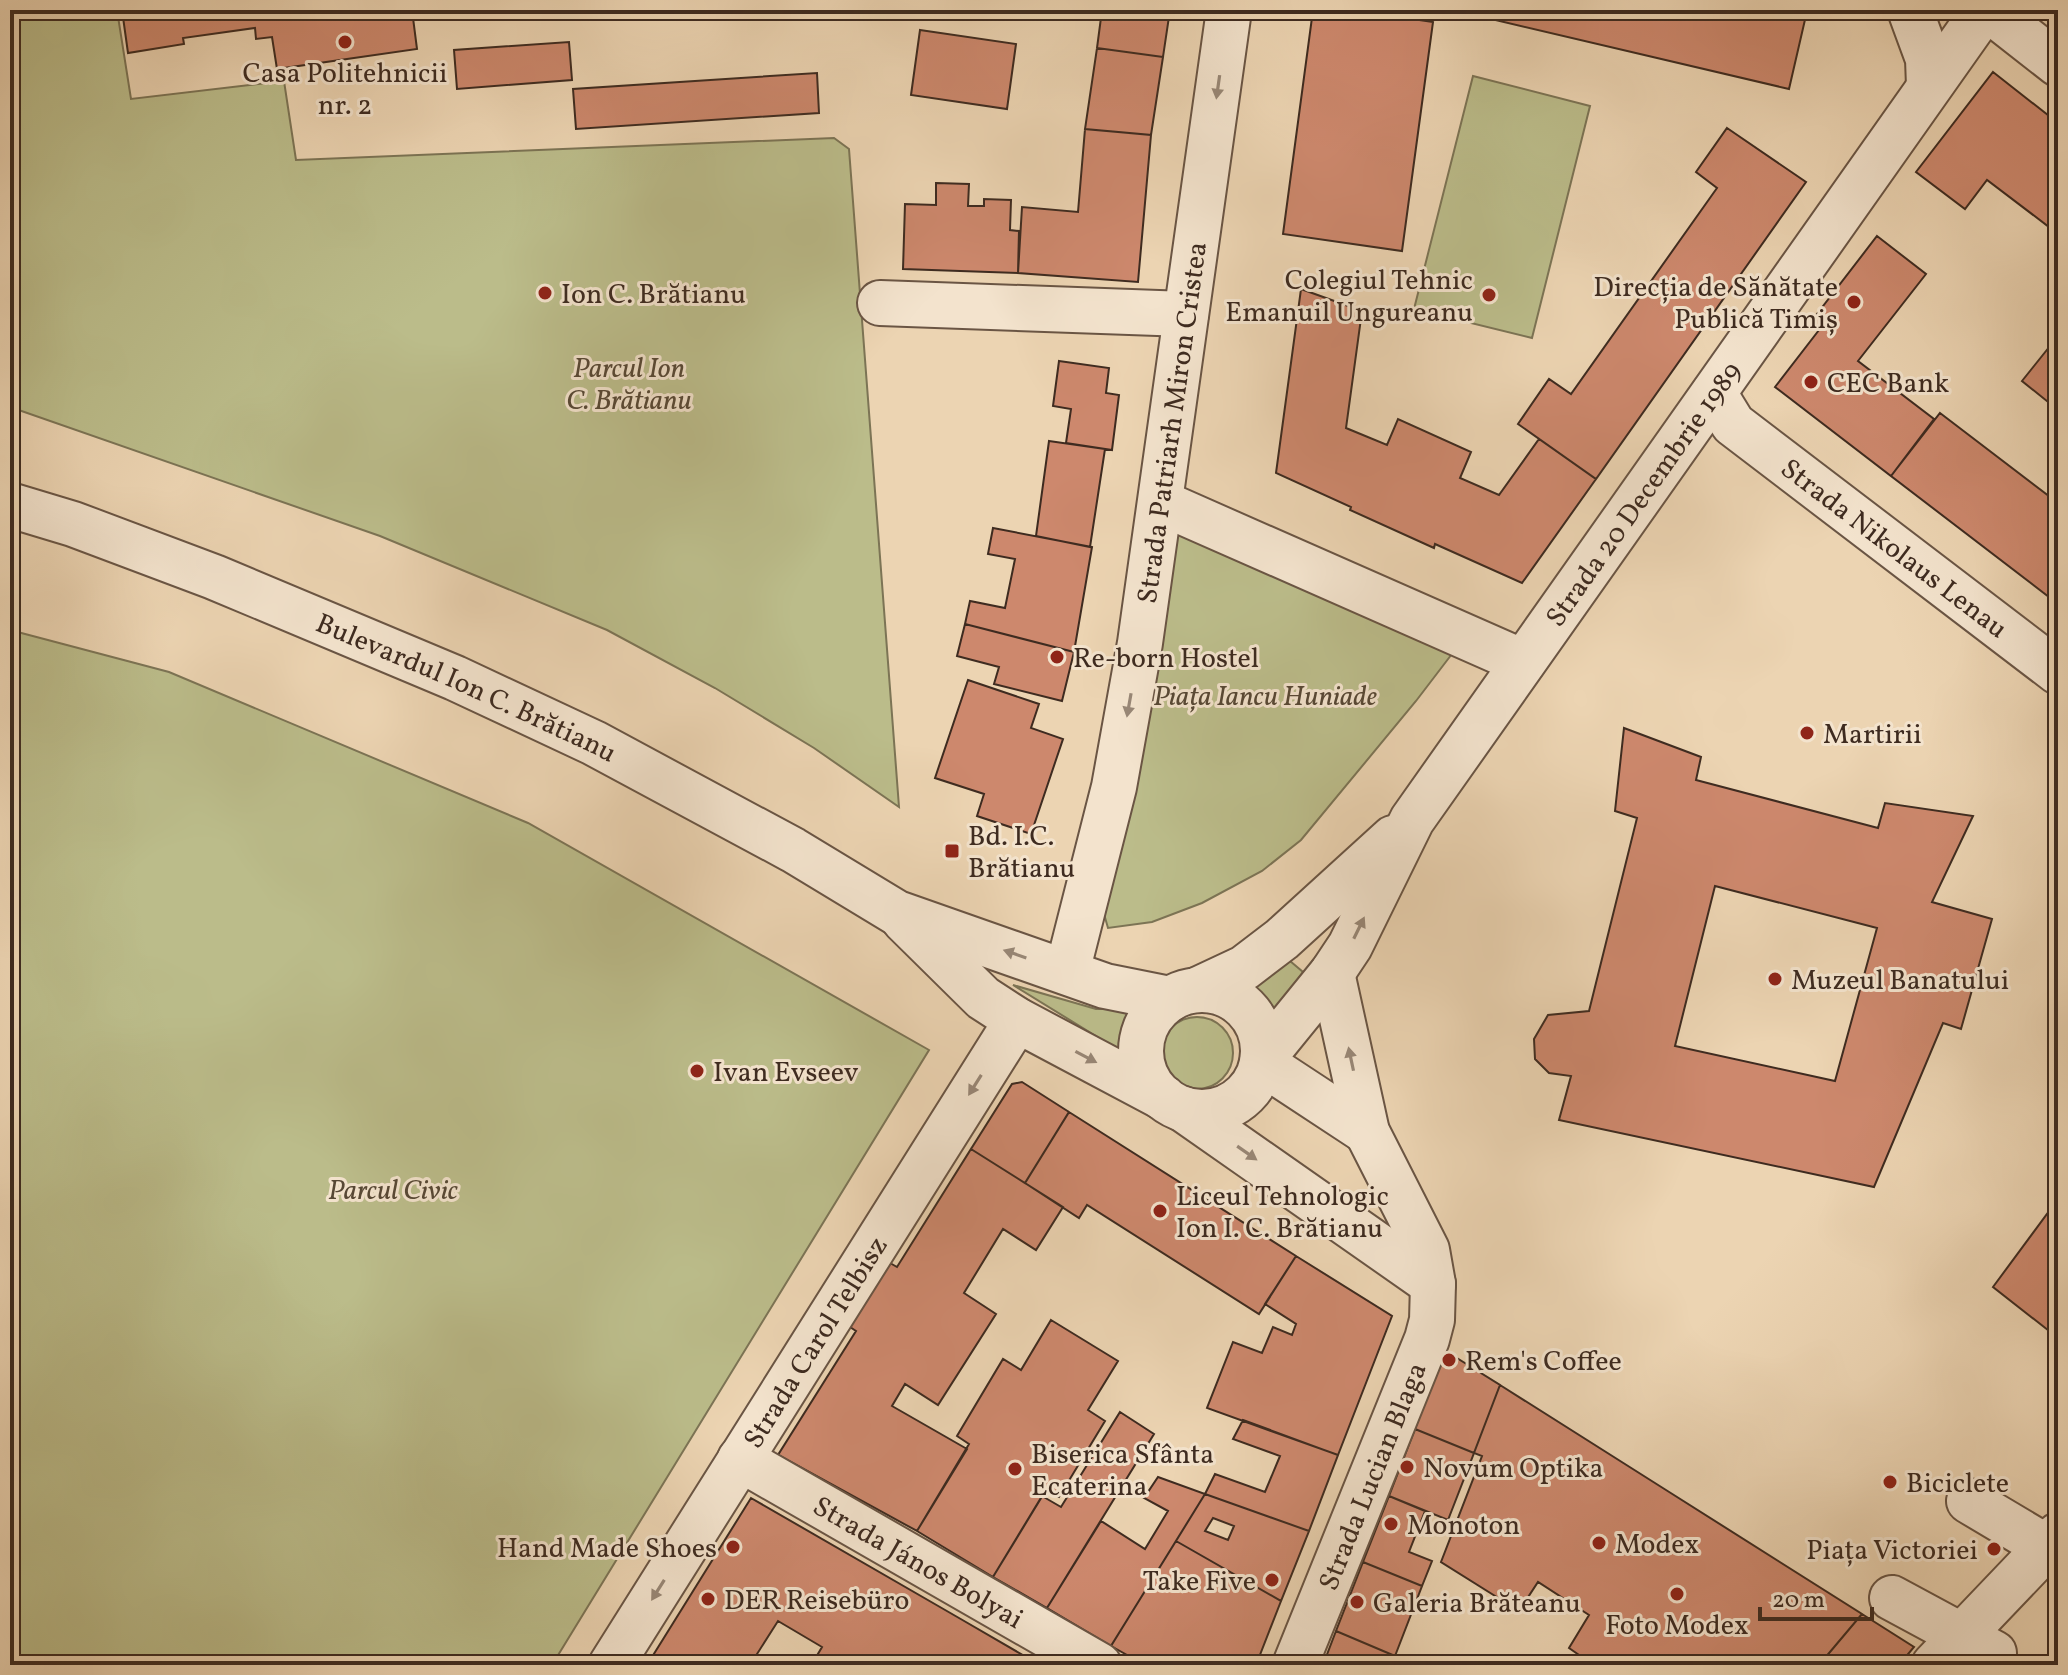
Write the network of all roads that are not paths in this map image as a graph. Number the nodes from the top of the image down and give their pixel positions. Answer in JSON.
{"nodes":[{"id":1,"x":1229,"y":10,"type":"edge"},
{"id":2,"x":1910,"y":10,"type":"edge"},
{"id":3,"x":1987,"y":10,"type":"edge"},
{"id":4,"x":2058,"y":64,"type":"edge"},
{"id":5,"x":1929,"y":86,"type":"junction"},
{"id":6,"x":880,"y":303,"type":"dead end"},
{"id":7,"x":1186,"y":314,"type":"junction"},
{"id":8,"x":1715,"y":411,"type":"junction"},
{"id":9,"x":1162,"y":503,"type":"junction"},
{"id":10,"x":12,"y":507,"type":"edge"},
{"id":11,"x":1523,"y":662,"type":"junction"},
{"id":12,"x":2058,"y":672,"type":"edge"},
{"id":13,"x":1412,"y":820,"type":"junction"},
{"id":14,"x":897,"y":913,"type":"junction"},
{"id":15,"x":1067,"y":972,"type":"junction"},
{"id":16,"x":1332,"y":973,"type":"junction"},
{"id":17,"x":1184,"y":994,"type":"junction"},
{"id":18,"x":1017,"y":1020,"type":"junction"},
{"id":19,"x":1263,"y":1060,"type":"junction"},
{"id":20,"x":1174,"y":1104,"type":"junction"},
{"id":21,"x":1367,"y":1132,"type":"junction"},
{"id":22,"x":1433,"y":1284,"type":"junction"},
{"id":23,"x":740,"y":1459,"type":"junction"},
{"id":24,"x":1969,"y":1501,"type":"dead end"},
{"id":25,"x":2054,"y":1545,"type":"edge"},
{"id":26,"x":1892,"y":1598,"type":"dead end"},
{"id":27,"x":1957,"y":1654,"type":"edge"},
{"id":28,"x":611,"y":1665,"type":"edge"},
{"id":29,"x":1099,"y":1665,"type":"edge"},
{"id":30,"x":1295,"y":1665,"type":"edge"}],
"edges":[{"from":1,"to":7,"type":"street","name":"Strada Patriarh Miron Cristea","one_way":true},
{"from":2,"to":5,"type":"street"},
{"from":3,"to":4,"type":"street"},
{"from":3,"to":5,"type":"street","name":"Strada 20 Decembrie 1989"},
{"from":5,"to":8,"type":"street","name":"Strada 20 Decembrie 1989"},
{"from":6,"to":7,"type":"street"},
{"from":7,"to":9,"type":"street","name":"Strada Patriarh Miron Cristea"},
{"from":8,"to":11,"type":"street","name":"Strada 20 Decembrie 1989"},
{"from":8,"to":12,"type":"street","name":"Strada Nikolaus Lenau"},
{"from":9,"to":11,"type":"street"},
{"from":9,"to":15,"type":"street","name":"Strada Patriarh Miron Cristea","one_way":true},
{"from":10,"to":14,"type":"street","name":"Bulevardul Ion C. Brătianu"},
{"from":11,"to":13,"type":"street","name":"Strada 20 Decembrie 1989"},
{"from":16,"to":13,"type":"street","name":"Strada 20 Decembrie 1989","one_way":true},
{"from":13,"to":17,"type":"street","name":"Strada 20 Decembrie 1989"},
{"from":15,"to":14,"type":"street","name":"Bulevardul Ion C. Brătianu","one_way":true},
{"from":14,"to":18,"type":"street","name":"Bulevardul Ion C. Brătianu"},
{"from":15,"to":17,"type":"street","name":"Bulevardul Ion C. Brătianu"},
{"from":16,"to":19,"type":"street","name":"Strada 20 Decembrie 1989"},
{"from":21,"to":16,"type":"street","one_way":true},
{"from":17,"to":19,"type":"street"},
{"from":17,"to":20,"type":"street"},
{"from":18,"to":20,"type":"street","name":"Bulevardul Ion C. Brătianu","one_way":true},
{"from":18,"to":23,"type":"street","name":"Strada Carol Telbisz","one_way":true},
{"from":19,"to":20,"type":"street"},
{"from":19,"to":21,"type":"street"},
{"from":20,"to":22,"type":"street","one_way":true},
{"from":21,"to":22,"type":"street"},
{"from":22,"to":30,"type":"street","name":"Strada Lucian Blaga"},
{"from":23,"to":28,"type":"street","name":"Strada Carol Telbisz","one_way":true},
{"from":23,"to":29,"type":"street","name":"Strada János Bolyai"},
{"from":24,"to":25,"type":"street"},
{"from":25,"to":27,"type":"street"},
{"from":26,"to":27,"type":"street"}]}
